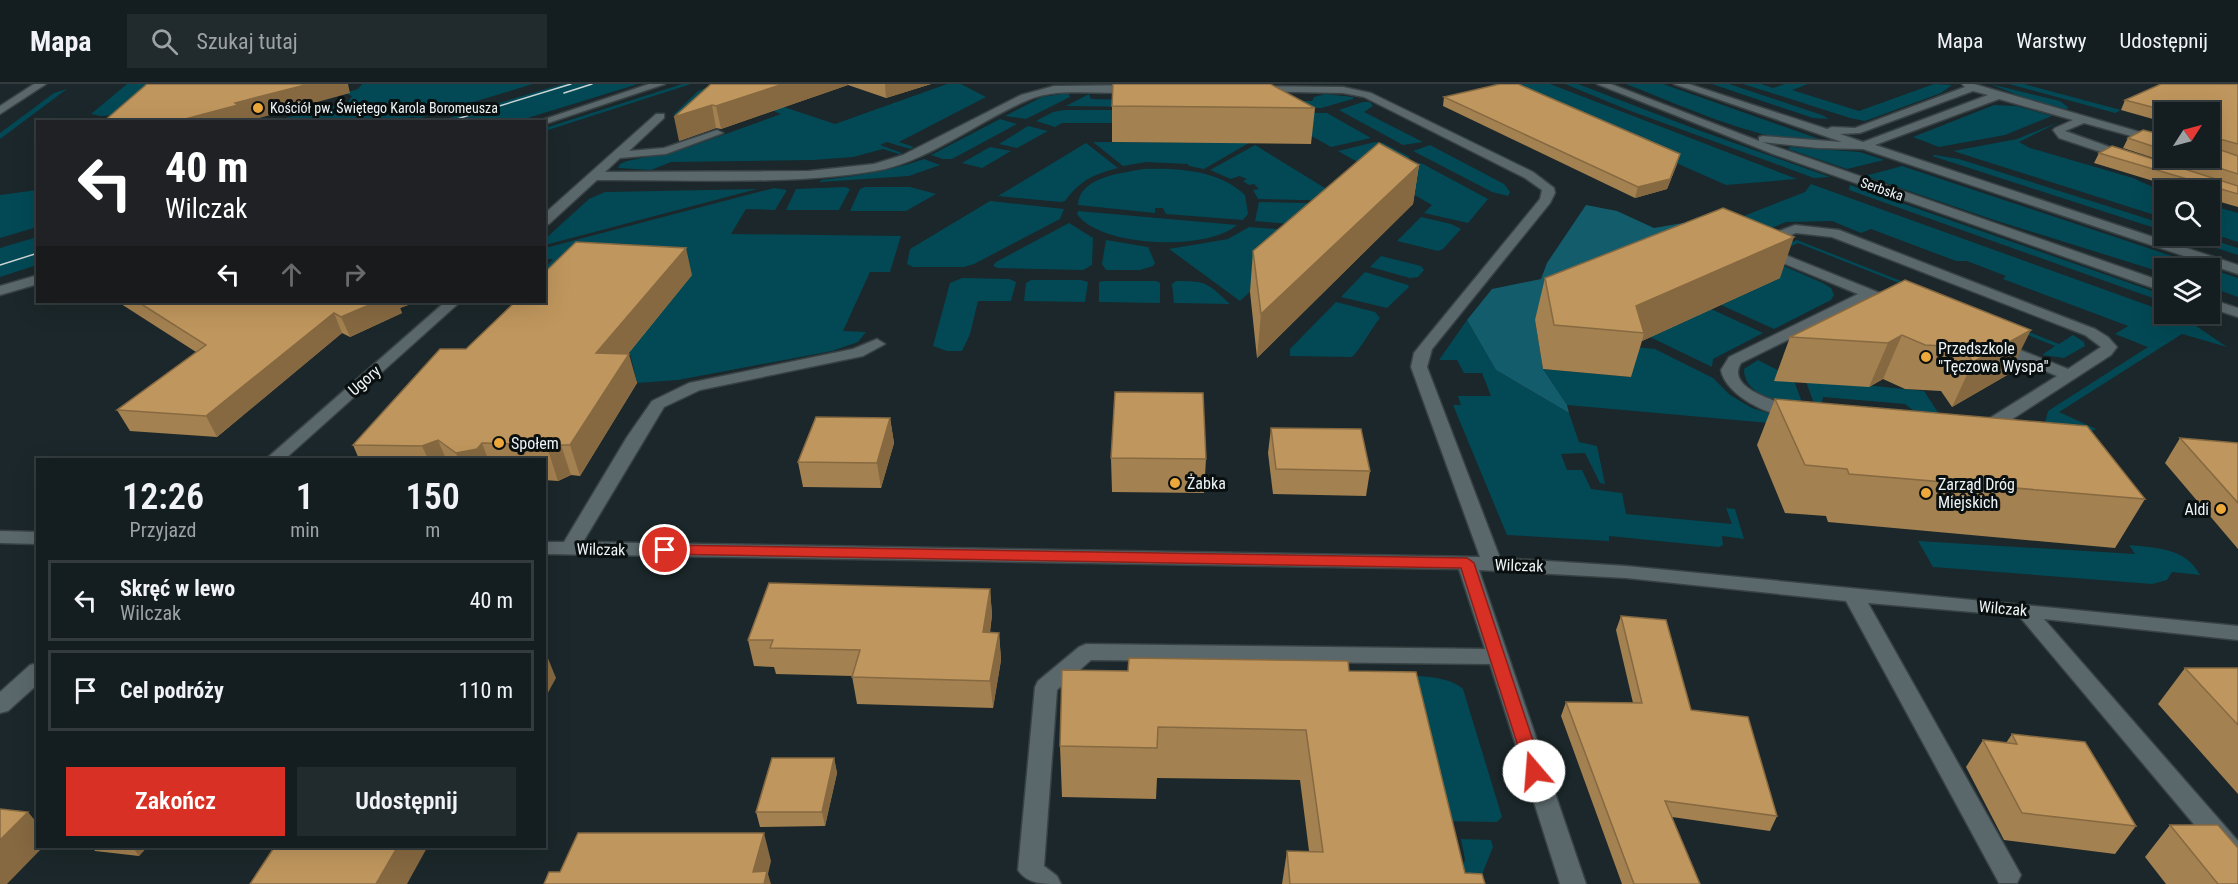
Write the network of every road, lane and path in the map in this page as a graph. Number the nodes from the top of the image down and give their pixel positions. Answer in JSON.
{"nodes":[{"id":1,"x":41,"y":84,"type":"edge"},
{"id":2,"x":660,"y":84,"type":"edge"},
{"id":3,"x":1602,"y":84,"type":"edge"},
{"id":4,"x":1679,"y":84,"type":"edge"},
{"id":5,"x":1970,"y":86,"type":"edge"},
{"id":6,"x":1152,"y":88,"type":"edge"},
{"id":7,"x":1240,"y":89,"type":"edge"},
{"id":8,"x":1998,"y":95,"type":"junction"},
{"id":9,"x":0,"y":111,"type":"edge"},
{"id":10,"x":660,"y":116,"type":"dead end"},
{"id":11,"x":2083,"y":119,"type":"junction"},
{"id":12,"x":546,"y":120,"type":"edge"},
{"id":13,"x":1800,"y":126,"type":"junction"},
{"id":14,"x":1715,"y":128,"type":"junction"},
{"id":15,"x":717,"y":133,"type":"edge"},
{"id":16,"x":2154,"y":138,"type":"edge"},
{"id":17,"x":2070,"y":140,"type":"junction"},
{"id":18,"x":1862,"y":146,"type":"junction"},
{"id":19,"x":618,"y":155,"type":"junction"},
{"id":20,"x":596,"y":176,"type":"junction"},
{"id":21,"x":546,"y":219,"type":"edge"},
{"id":22,"x":1742,"y":251,"type":"edge"},
{"id":23,"x":1783,"y":258,"type":"edge"},
{"id":24,"x":2238,"y":270,"type":"edge"},
{"id":25,"x":36,"y":280,"type":"edge"},
{"id":26,"x":2154,"y":284,"type":"edge"},
{"id":27,"x":0,"y":291,"type":"edge"},
{"id":28,"x":1870,"y":294,"type":"junction"},
{"id":29,"x":452,"y":303,"type":"edge"},
{"id":30,"x":1894,"y":304,"type":"edge"},
{"id":31,"x":2220,"y":307,"type":"edge"},
{"id":32,"x":2238,"y":313,"type":"edge"},
{"id":33,"x":1981,"y":339,"type":"edge"},
{"id":34,"x":877,"y":344,"type":"dead end"},
{"id":35,"x":2068,"y":375,"type":"junction"},
{"id":36,"x":1814,"y":414,"type":"edge"},
{"id":37,"x":2002,"y":418,"type":"junction"},
{"id":38,"x":2022,"y":427,"type":"edge"},
{"id":39,"x":1965,"y":428,"type":"edge"},
{"id":40,"x":275,"y":458,"type":"edge"},
{"id":41,"x":0,"y":537,"type":"edge"},
{"id":42,"x":36,"y":538,"type":"edge"},
{"id":43,"x":546,"y":548,"type":"edge"},
{"id":44,"x":570,"y":549,"type":"junction"},
{"id":45,"x":1467,"y":563,"type":"junction"},
{"id":46,"x":1492,"y":564,"type":"junction"},
{"id":47,"x":1853,"y":595,"type":"junction"},
{"id":48,"x":2025,"y":610,"type":"junction"},
{"id":49,"x":2238,"y":633,"type":"edge"},
{"id":50,"x":1497,"y":657,"type":"junction"},
{"id":51,"x":36,"y":673,"type":"edge"},
{"id":52,"x":0,"y":705,"type":"edge"},
{"id":53,"x":2238,"y":859,"type":"edge"},
{"id":54,"x":2008,"y":875,"type":"dead end"},
{"id":55,"x":1048,"y":884,"type":"edge"},
{"id":56,"x":1573,"y":884,"type":"edge"}],
"edges":[{"from":1,"to":9,"type":"street"},
{"from":2,"to":12,"type":"street"},
{"from":3,"to":14,"type":"street","name":"Serbska"},
{"from":4,"to":13,"type":"street"},
{"from":5,"to":8,"type":"street"},
{"from":5,"to":13,"type":"street"},
{"from":6,"to":20,"type":"street"},
{"from":7,"to":46,"type":"street"},
{"from":8,"to":11,"type":"street"},
{"from":8,"to":18,"type":"street"},
{"from":10,"to":19,"type":"street"},
{"from":11,"to":16,"type":"street"},
{"from":11,"to":17,"type":"street"},
{"from":13,"to":18,"type":"street"},
{"from":14,"to":18,"type":"street"},
{"from":14,"to":26,"type":"street","name":"Serbska"},
{"from":15,"to":19,"type":"street"},
{"from":17,"to":17,"type":"street"},
{"from":18,"to":24,"type":"street"},
{"from":19,"to":20,"type":"street"},
{"from":20,"to":21,"type":"street"},
{"from":22,"to":35,"type":"street"},
{"from":23,"to":28,"type":"street"},
{"from":25,"to":27,"type":"street"},
{"from":28,"to":30,"type":"street"},
{"from":28,"to":36,"type":"street"},
{"from":29,"to":40,"type":"street","name":"Ugory"},
{"from":31,"to":32,"type":"street"},
{"from":33,"to":35,"type":"street"},
{"from":34,"to":44,"type":"street"},
{"from":35,"to":37,"type":"street"},
{"from":37,"to":38,"type":"street"},
{"from":37,"to":39,"type":"street"},
{"from":41,"to":42,"type":"street"},
{"from":43,"to":44,"type":"street","name":"Wilczak"},
{"from":44,"to":45,"type":"street","name":"Wilczak"},
{"from":45,"to":46,"type":"street","name":"Wilczak"},
{"from":45,"to":50,"type":"street"},
{"from":46,"to":47,"type":"street","name":"Wilczak"},
{"from":47,"to":48,"type":"street","name":"Wilczak"},
{"from":47,"to":54,"type":"street"},
{"from":48,"to":49,"type":"street","name":"Wilczak"},
{"from":48,"to":53,"type":"street"},
{"from":50,"to":55,"type":"street"},
{"from":50,"to":56,"type":"street"},
{"from":51,"to":52,"type":"street"}]}
